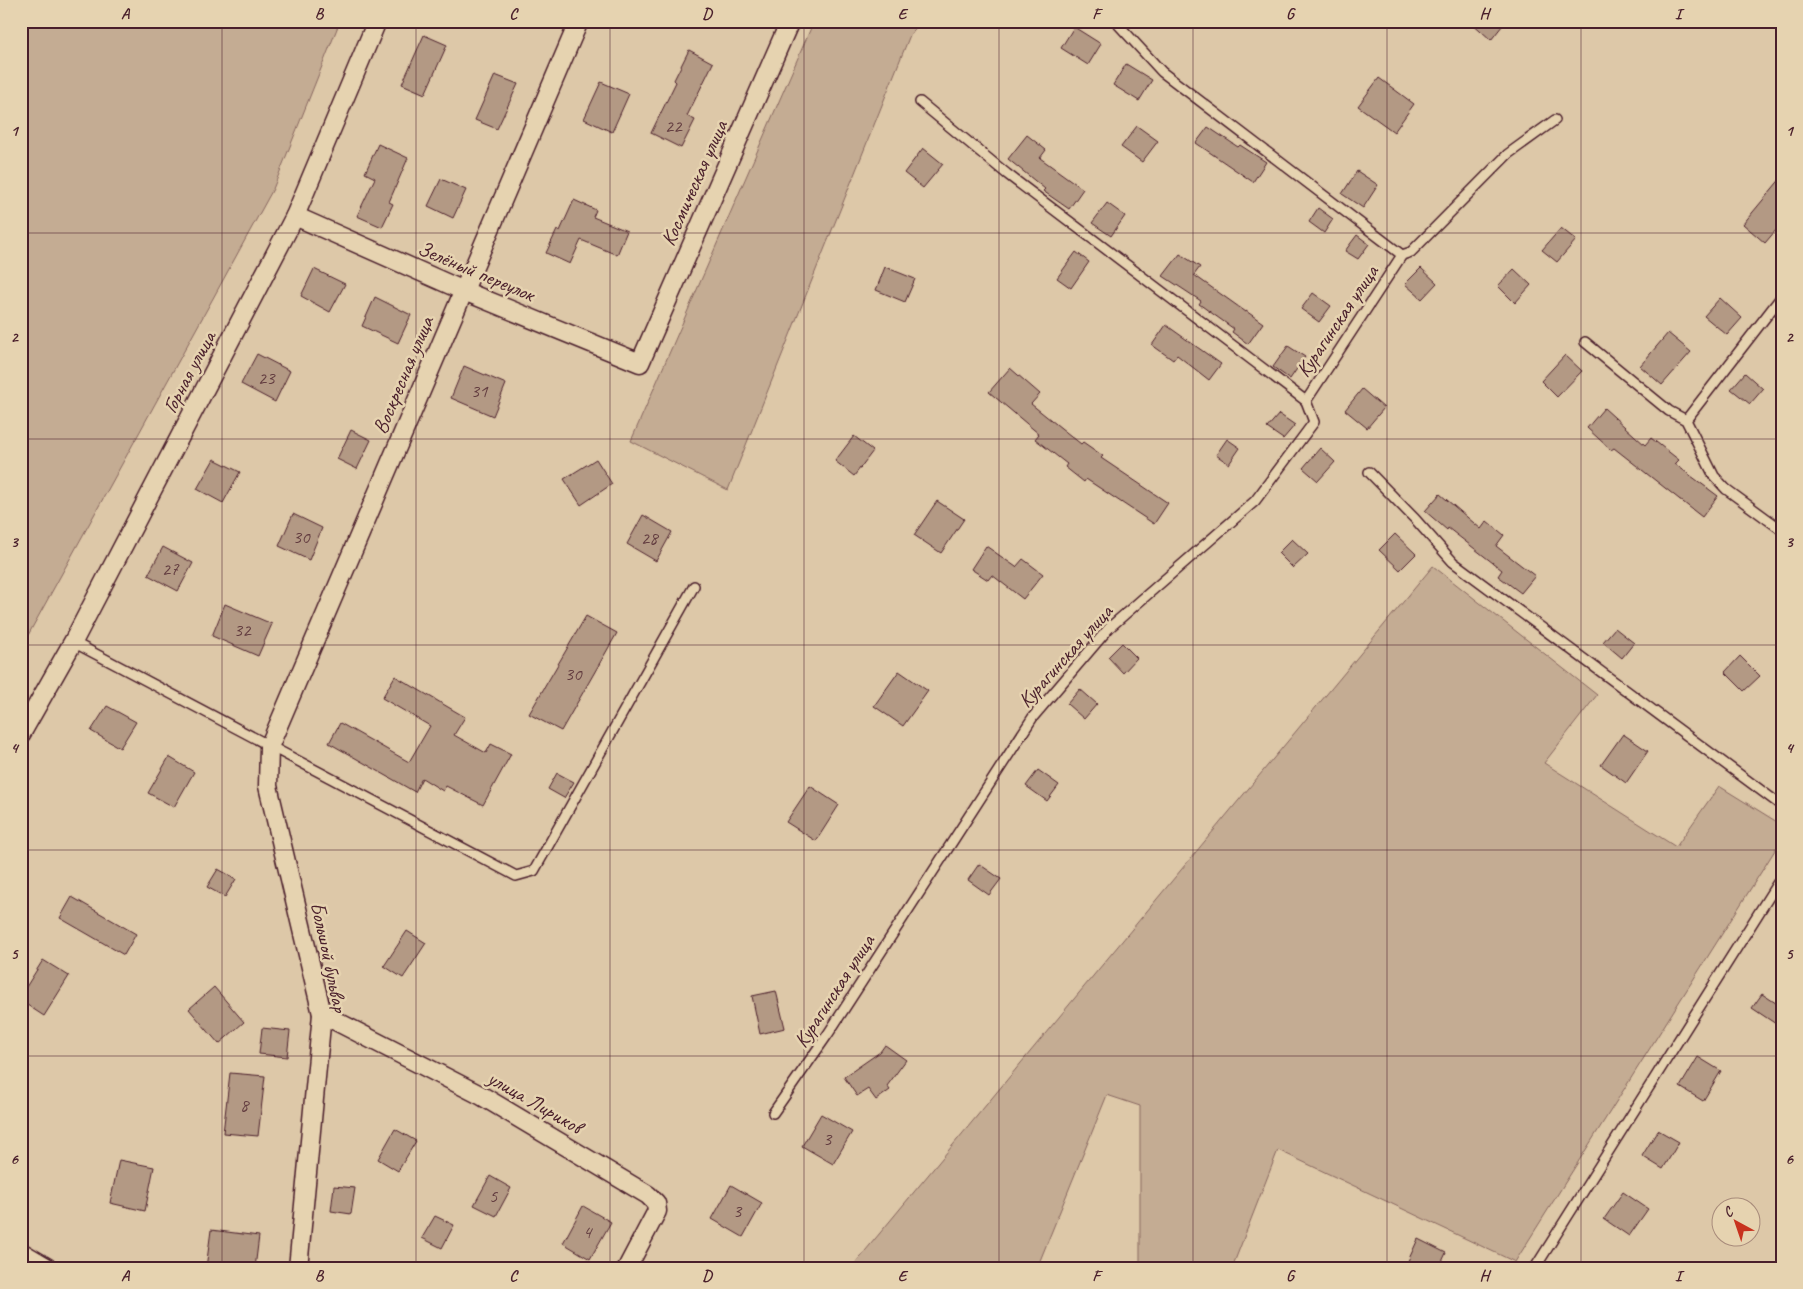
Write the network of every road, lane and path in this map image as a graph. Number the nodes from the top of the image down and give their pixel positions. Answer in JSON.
{"nodes":[{"id":1,"x":377,"y":21,"type":"edge"},
{"id":2,"x":580,"y":21,"type":"edge"},
{"id":3,"x":790,"y":21,"type":"edge"},
{"id":4,"x":1114,"y":21,"type":"edge"},
{"id":5,"x":920,"y":102,"type":"dead end"},
{"id":6,"x":1555,"y":120,"type":"dead end"},
{"id":7,"x":295,"y":216,"type":"junction"},
{"id":8,"x":1402,"y":255,"type":"junction"},
{"id":9,"x":464,"y":291,"type":"junction"},
{"id":10,"x":1782,"y":296,"type":"edge"},
{"id":11,"x":1585,"y":342,"type":"dead end"},
{"id":12,"x":640,"y":364,"type":"joint"},
{"id":13,"x":1306,"y":401,"type":"junction"},
{"id":14,"x":1686,"y":420,"type":"junction"},
{"id":15,"x":1369,"y":472,"type":"dead end"},
{"id":16,"x":1782,"y":530,"type":"edge"},
{"id":17,"x":694,"y":586,"type":"dead end"},
{"id":18,"x":73,"y":642,"type":"junction"},
{"id":19,"x":21,"y":734,"type":"edge"},
{"id":20,"x":269,"y":747,"type":"junction"},
{"id":21,"x":1782,"y":806,"type":"edge"},
{"id":22,"x":1782,"y":876,"type":"edge"},
{"id":23,"x":322,"y":1014,"type":"junction"},
{"id":24,"x":772,"y":1113,"type":"dead end"},
{"id":25,"x":21,"y":1252,"type":"edge"},
{"id":26,"x":48,"y":1268,"type":"edge"},
{"id":27,"x":298,"y":1268,"type":"edge"},
{"id":28,"x":627,"y":1268,"type":"edge"},
{"id":29,"x":1535,"y":1268,"type":"edge"}],
"edges":[{"from":1,"to":7,"type":"street","name":"Горная улица"},
{"from":2,"to":9,"type":"street","name":"Воскресная улица"},
{"from":3,"to":12,"type":"street","name":"Космическая улица"},
{"from":4,"to":8,"type":"lane"},
{"from":5,"to":13,"type":"lane"},
{"from":6,"to":8,"type":"lane"},
{"from":7,"to":9,"type":"street","name":"Зелёный переулок"},
{"from":7,"to":18,"type":"street","name":"Горная улица"},
{"from":8,"to":13,"type":"lane","name":"Курагинская улица"},
{"from":9,"to":12,"type":"street","name":"Зелёный переулок"},
{"from":9,"to":20,"type":"street","name":"Воскресная улица"},
{"from":10,"to":14,"type":"lane"},
{"from":11,"to":14,"type":"lane"},
{"from":13,"to":24,"type":"lane","name":"Курагинская улица"},
{"from":14,"to":16,"type":"lane"},
{"from":15,"to":21,"type":"lane"},
{"from":17,"to":20,"type":"lane"},
{"from":18,"to":19,"type":"street","name":"Горная улица"},
{"from":18,"to":20,"type":"lane"},
{"from":20,"to":23,"type":"street","name":"Большой бульвар"},
{"from":22,"to":29,"type":"lane"},
{"from":23,"to":27,"type":"street","name":"Большой бульвар"},
{"from":23,"to":28,"type":"street","name":"улица Лириков"},
{"from":25,"to":26,"type":"street"}]}
